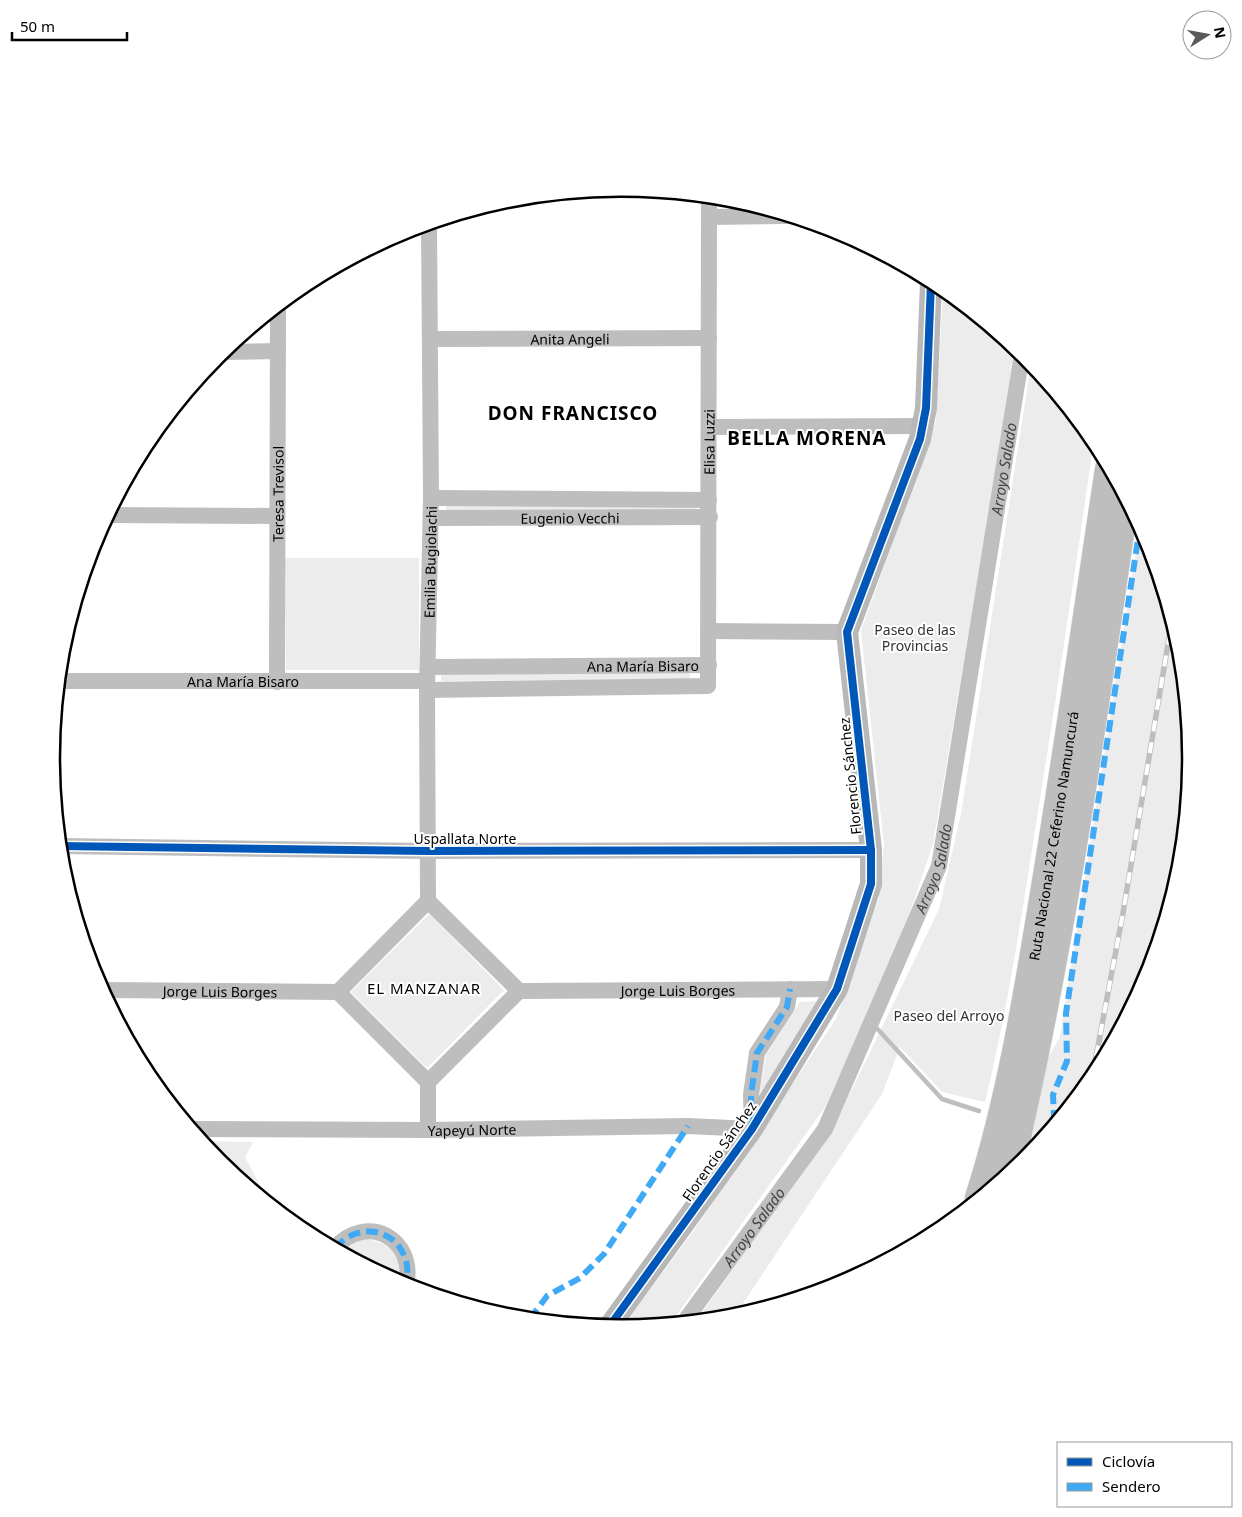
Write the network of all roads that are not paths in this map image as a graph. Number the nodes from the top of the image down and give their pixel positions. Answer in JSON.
{"nodes":[{"id":1,"x":709,"y":204,"type":"edge"},
{"id":2,"x":763,"y":216,"type":"edge"},
{"id":3,"x":709,"y":217,"type":"junction"},
{"id":4,"x":429,"y":231,"type":"edge"},
{"id":5,"x":932,"y":291,"type":"edge"},
{"id":6,"x":278,"y":314,"type":"edge"},
{"id":7,"x":709,"y":338,"type":"junction"},
{"id":8,"x":431,"y":339,"type":"junction"},
{"id":9,"x":278,"y":350,"type":"junction"},
{"id":10,"x":235,"y":352,"type":"edge"},
{"id":11,"x":923,"y":426,"type":"junction"},
{"id":12,"x":710,"y":427,"type":"junction"},
{"id":13,"x":1102,"y":470,"type":"edge"},
{"id":14,"x":1108,"y":479,"type":"edge"},
{"id":15,"x":431,"y":498,"type":"junction"},
{"id":16,"x":709,"y":500,"type":"junction"},
{"id":17,"x":1124,"y":509,"type":"edge"},
{"id":18,"x":116,"y":515,"type":"edge"},
{"id":19,"x":277,"y":516,"type":"junction"},
{"id":20,"x":710,"y":517,"type":"junction"},
{"id":21,"x":1102,"y":517,"type":"junction"},
{"id":22,"x":431,"y":518,"type":"junction"},
{"id":23,"x":710,"y":631,"type":"junction"},
{"id":24,"x":847,"y":632,"type":"junction"},
{"id":25,"x":709,"y":665,"type":"junction"},
{"id":26,"x":427,"y":679,"type":"junction"},
{"id":27,"x":66,"y":681,"type":"edge"},
{"id":28,"x":277,"y":682,"type":"junction"},
{"id":29,"x":708,"y":686,"type":"joint"},
{"id":30,"x":67,"y":846,"type":"edge"},
{"id":31,"x":871,"y":850,"type":"junction"},
{"id":32,"x":428,"y":851,"type":"junction"},
{"id":33,"x":428,"y":901,"type":"junction"},
{"id":34,"x":790,"y":989,"type":"junction"},
{"id":35,"x":836,"y":989,"type":"junction"},
{"id":36,"x":111,"y":990,"type":"edge"},
{"id":37,"x":518,"y":991,"type":"junction"},
{"id":38,"x":338,"y":992,"type":"junction"},
{"id":39,"x":428,"y":1082,"type":"junction"},
{"id":40,"x":200,"y":1129,"type":"edge"},
{"id":41,"x":752,"y":1129,"type":"junction"},
{"id":42,"x":428,"y":1130,"type":"junction"},
{"id":43,"x":1011,"y":1161,"type":"edge"},
{"id":44,"x":982,"y":1188,"type":"edge"},
{"id":45,"x":339,"y":1243,"type":"edge"},
{"id":46,"x":408,"y":1278,"type":"edge"},
{"id":47,"x":614,"y":1320,"type":"edge"}],
"edges":[{"from":1,"to":3,"type":"street","name":"Elisa Luzzi"},
{"from":2,"to":3,"type":"street"},
{"from":3,"to":7,"type":"street","name":"Elisa Luzzi"},
{"from":4,"to":8,"type":"street","name":"Emilia Bugiolachi"},
{"from":5,"to":11,"type":"street","name":"Florencio Sánchez"},
{"from":6,"to":9,"type":"street","name":"Teresa Trevisol"},
{"from":7,"to":8,"type":"street","name":"Anita Angeli"},
{"from":7,"to":12,"type":"street","name":"Elisa Luzzi"},
{"from":8,"to":15,"type":"street","name":"Emilia Bugiolachi"},
{"from":9,"to":10,"type":"street"},
{"from":9,"to":19,"type":"street","name":"Teresa Trevisol"},
{"from":11,"to":12,"type":"street"},
{"from":11,"to":24,"type":"street","name":"Florencio Sánchez"},
{"from":12,"to":16,"type":"street","name":"Elisa Luzzi"},
{"from":13,"to":21,"type":"highway"},
{"from":14,"to":21,"type":"highway","name":"Ruta Nacional 22 Ceferino Namuncurá"},
{"from":15,"to":16,"type":"street","name":"Eugenio Vecchi"},
{"from":15,"to":22,"type":"street","name":"Emilia Bugiolachi"},
{"from":16,"to":20,"type":"street","name":"Elisa Luzzi"},
{"from":17,"to":43,"type":"highway","name":"Ruta Nacional 22 Ceferino Namuncurá"},
{"from":18,"to":19,"type":"street"},
{"from":19,"to":28,"type":"street","name":"Teresa Trevisol"},
{"from":20,"to":22,"type":"street","name":"Eugenio Vecchi"},
{"from":20,"to":23,"type":"street","name":"Elisa Luzzi"},
{"from":21,"to":44,"type":"highway","name":"Ruta Nacional 22 Ceferino Namuncurá"},
{"from":22,"to":26,"type":"street","name":"Emilia Bugiolachi"},
{"from":23,"to":24,"type":"street"},
{"from":23,"to":25,"type":"street","name":"Elisa Luzzi"},
{"from":24,"to":31,"type":"street","name":"Florencio Sánchez"},
{"from":25,"to":26,"type":"street","name":"Ana María Bisaro"},
{"from":25,"to":29,"type":"street","name":"Elisa Luzzi"},
{"from":26,"to":28,"type":"street","name":"Ana María Bisaro"},
{"from":26,"to":29,"type":"street","name":"Ana María Bisaro"},
{"from":26,"to":32,"type":"street","name":"Emilia Bugiolachi"},
{"from":27,"to":28,"type":"street","name":"Ana María Bisaro"},
{"from":30,"to":32,"type":"street","name":"Uspallata Norte"},
{"from":31,"to":32,"type":"street","name":"Uspallata Norte"},
{"from":31,"to":35,"type":"street","name":"Florencio Sánchez"},
{"from":32,"to":33,"type":"street","name":"Emilia Bugiolachi"},
{"from":33,"to":37,"type":"street"},
{"from":33,"to":38,"type":"street"},
{"from":34,"to":35,"type":"street","name":"Jorge Luis Borges"},
{"from":34,"to":37,"type":"street","name":"Jorge Luis Borges"},
{"from":34,"to":41,"type":"street","name":"Florencio Sánchez"},
{"from":35,"to":41,"type":"street","name":"Florencio Sánchez"},
{"from":36,"to":38,"type":"street","name":"Jorge Luis Borges"},
{"from":37,"to":39,"type":"street"},
{"from":38,"to":39,"type":"street"},
{"from":39,"to":42,"type":"street"},
{"from":40,"to":42,"type":"street","name":"Yapeyú Norte"},
{"from":41,"to":42,"type":"street","name":"Yapeyú Norte"},
{"from":41,"to":47,"type":"street","name":"Florencio Sánchez"},
{"from":45,"to":46,"type":"street"}]}
